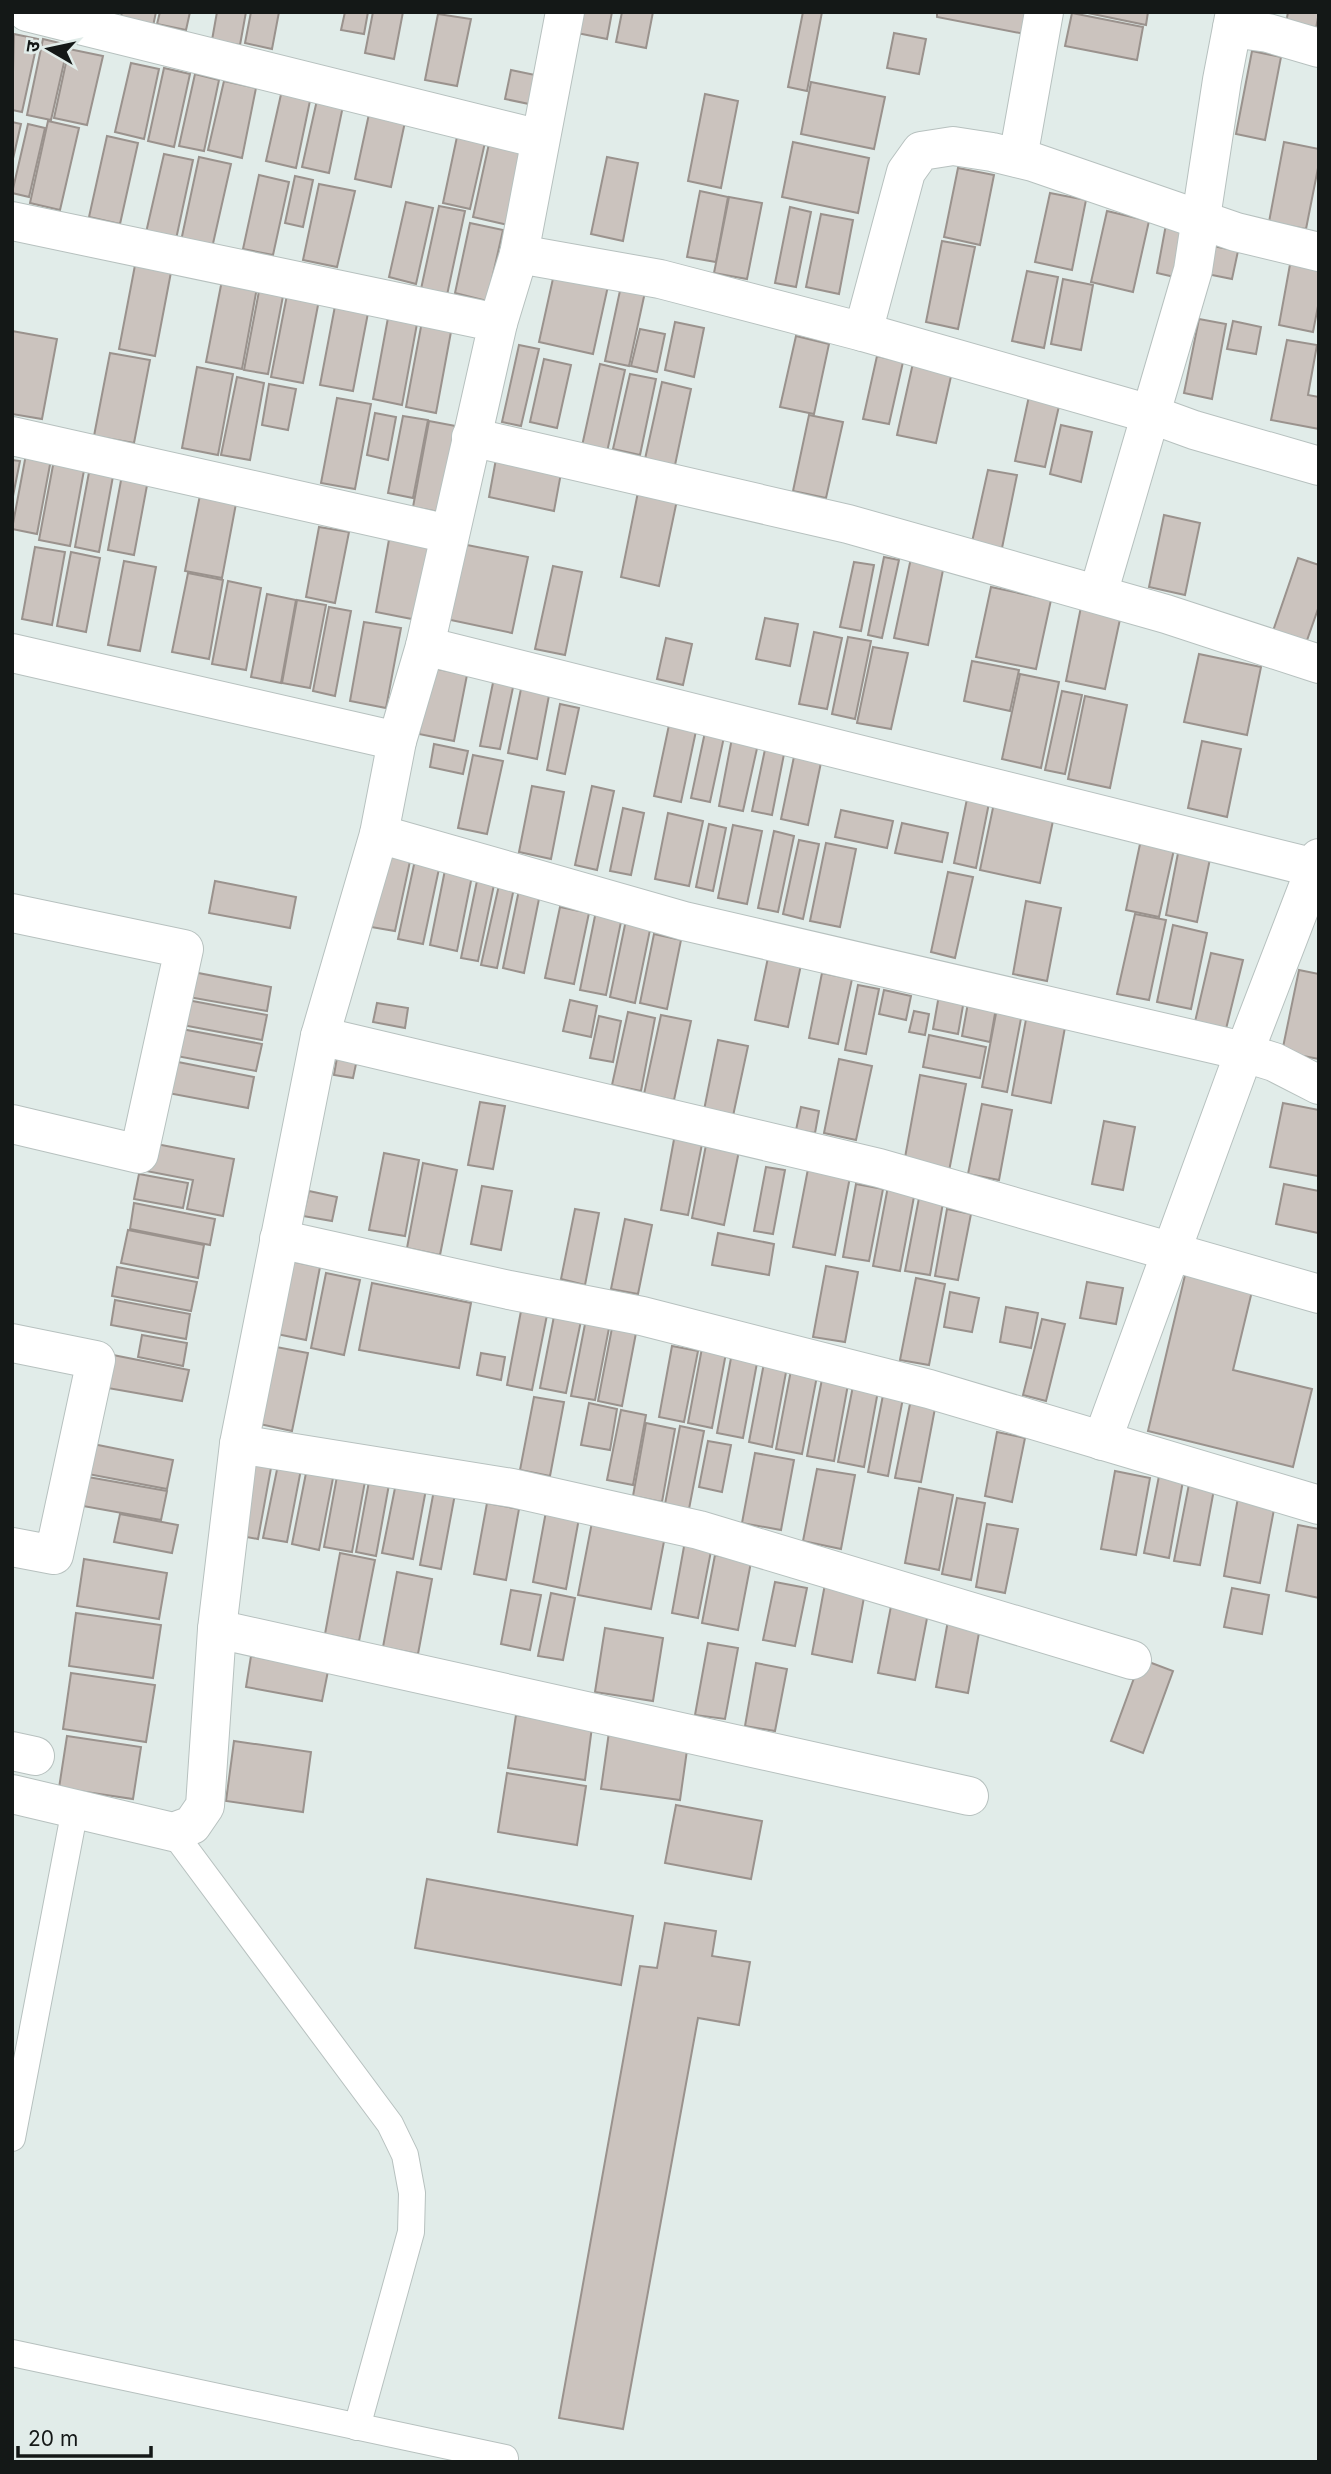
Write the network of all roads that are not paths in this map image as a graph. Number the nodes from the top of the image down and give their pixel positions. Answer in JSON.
{"nodes":[{"id":1,"x":27,"y":12,"type":"edge"},
{"id":2,"x":565,"y":12,"type":"edge"},
{"id":3,"x":1044,"y":12,"type":"edge"},
{"id":4,"x":1234,"y":20,"type":"edge"},
{"id":5,"x":1319,"y":48,"type":"edge"},
{"id":6,"x":540,"y":139,"type":"junction"},
{"id":7,"x":1018,"y":158,"type":"junction"},
{"id":8,"x":1200,"y":219,"type":"junction"},
{"id":9,"x":12,"y":221,"type":"edge"},
{"id":10,"x":1319,"y":252,"type":"edge"},
{"id":11,"x":519,"y":254,"type":"junction"},
{"id":12,"x":498,"y":323,"type":"junction"},
{"id":13,"x":863,"y":332,"type":"junction"},
{"id":14,"x":1150,"y":414,"type":"junction"},
{"id":15,"x":12,"y":436,"type":"edge"},
{"id":16,"x":471,"y":437,"type":"junction"},
{"id":17,"x":1319,"y":466,"type":"edge"},
{"id":18,"x":450,"y":534,"type":"junction"},
{"id":19,"x":1098,"y":594,"type":"junction"},
{"id":20,"x":425,"y":646,"type":"junction"},
{"id":21,"x":12,"y":653,"type":"edge"},
{"id":22,"x":1319,"y":664,"type":"edge"},
{"id":23,"x":397,"y":741,"type":"junction"},
{"id":24,"x":379,"y":834,"type":"junction"},
{"id":25,"x":1317,"y":865,"type":"edge"},
{"id":26,"x":12,"y":913,"type":"edge"},
{"id":27,"x":320,"y":1036,"type":"junction"},
{"id":28,"x":1244,"y":1053,"type":"junction"},
{"id":29,"x":1319,"y":1085,"type":"edge"},
{"id":30,"x":12,"y":1124,"type":"edge"},
{"id":31,"x":279,"y":1239,"type":"junction"},
{"id":32,"x":1170,"y":1250,"type":"junction"},
{"id":33,"x":1319,"y":1294,"type":"edge"},
{"id":34,"x":12,"y":1343,"type":"edge"},
{"id":35,"x":1102,"y":1441,"type":"junction"},
{"id":36,"x":239,"y":1444,"type":"junction"},
{"id":37,"x":1319,"y":1505,"type":"edge"},
{"id":38,"x":12,"y":1546,"type":"edge"},
{"id":39,"x":217,"y":1629,"type":"junction"},
{"id":40,"x":1132,"y":1660,"type":"dead end"},
{"id":41,"x":12,"y":1794,"type":"edge"},
{"id":42,"x":969,"y":1796,"type":"dead end"},
{"id":43,"x":75,"y":1809,"type":"junction"},
{"id":44,"x":173,"y":1832,"type":"junction"},
{"id":45,"x":12,"y":2138,"type":"edge"},
{"id":46,"x":12,"y":2353,"type":"edge"},
{"id":47,"x":357,"y":2427,"type":"junction"},
{"id":48,"x":505,"y":2458,"type":"dead end"}],
"edges":[{"from":1,"to":6,"type":"street"},
{"from":2,"to":6,"type":"street"},
{"from":3,"to":7,"type":"street"},
{"from":4,"to":5,"type":"street"},
{"from":4,"to":8,"type":"street"},
{"from":6,"to":11,"type":"street"},
{"from":7,"to":8,"type":"street"},
{"from":7,"to":13,"type":"street"},
{"from":8,"to":10,"type":"street"},
{"from":8,"to":14,"type":"street"},
{"from":9,"to":12,"type":"street"},
{"from":11,"to":12,"type":"street"},
{"from":11,"to":13,"type":"street"},
{"from":12,"to":16,"type":"street"},
{"from":13,"to":14,"type":"street"},
{"from":14,"to":17,"type":"street"},
{"from":14,"to":19,"type":"street"},
{"from":15,"to":18,"type":"street"},
{"from":16,"to":18,"type":"street"},
{"from":16,"to":19,"type":"street"},
{"from":18,"to":20,"type":"street"},
{"from":19,"to":22,"type":"street"},
{"from":20,"to":23,"type":"street"},
{"from":20,"to":25,"type":"street"},
{"from":21,"to":23,"type":"street"},
{"from":23,"to":24,"type":"street"},
{"from":24,"to":27,"type":"street"},
{"from":24,"to":28,"type":"street"},
{"from":25,"to":28,"type":"street"},
{"from":26,"to":30,"type":"street"},
{"from":27,"to":31,"type":"street"},
{"from":27,"to":32,"type":"street"},
{"from":28,"to":29,"type":"street"},
{"from":28,"to":32,"type":"street"},
{"from":31,"to":35,"type":"street"},
{"from":31,"to":36,"type":"street"},
{"from":32,"to":33,"type":"street"},
{"from":32,"to":35,"type":"street"},
{"from":34,"to":38,"type":"street"},
{"from":35,"to":37,"type":"street"},
{"from":36,"to":39,"type":"street"},
{"from":36,"to":40,"type":"street"},
{"from":39,"to":42,"type":"street"},
{"from":39,"to":44,"type":"street"},
{"from":41,"to":43,"type":"street"},
{"from":43,"to":44,"type":"street"},
{"from":43,"to":45,"type":"lane"},
{"from":44,"to":47,"type":"lane"},
{"from":46,"to":47,"type":"lane"},
{"from":47,"to":48,"type":"lane"}]}
